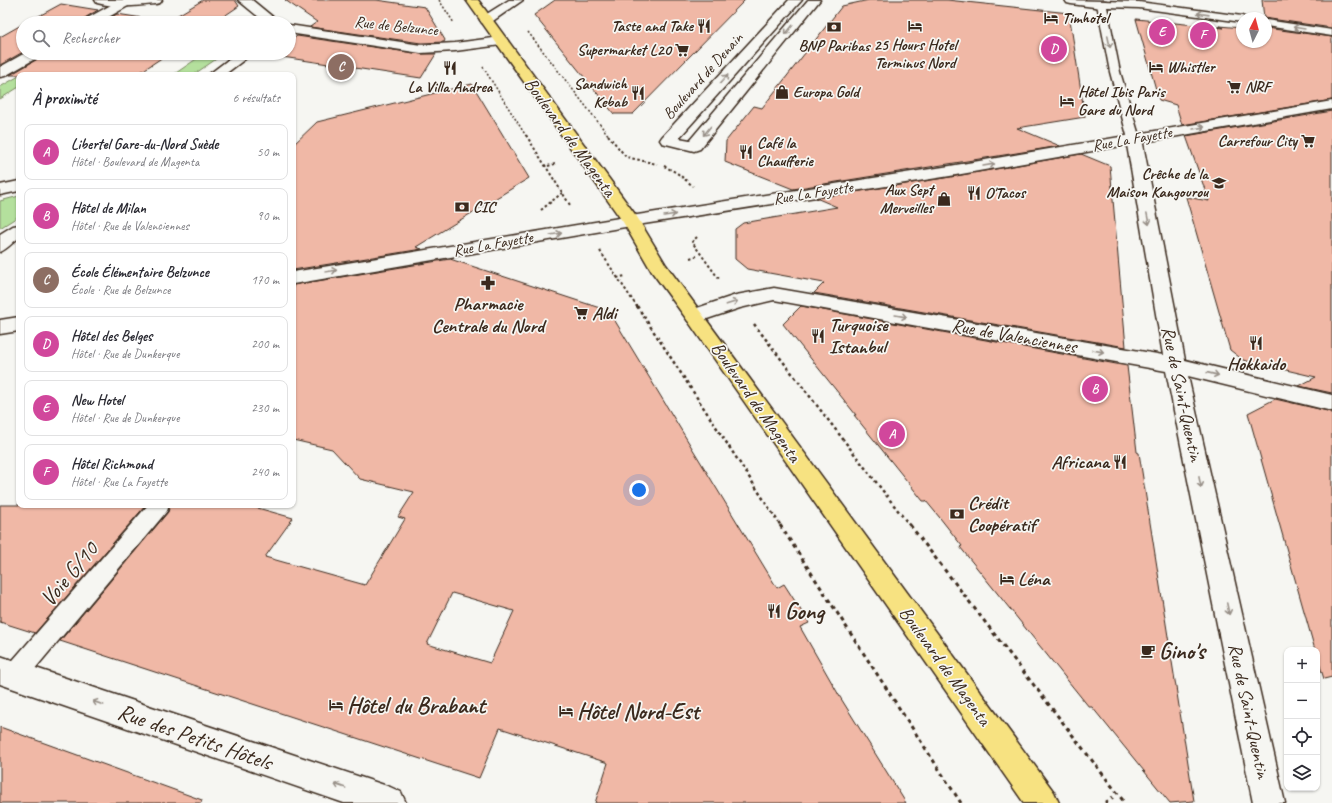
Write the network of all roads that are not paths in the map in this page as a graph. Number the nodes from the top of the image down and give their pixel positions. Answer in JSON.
{"nodes":[{"id":1,"x":101,"y":0,"type":"edge"},
{"id":2,"x":156,"y":0,"type":"edge"},
{"id":3,"x":244,"y":0,"type":"edge"},
{"id":4,"x":472,"y":0,"type":"edge"},
{"id":5,"x":796,"y":0,"type":"edge"},
{"id":6,"x":814,"y":0,"type":"edge"},
{"id":7,"x":1071,"y":0,"type":"edge"},
{"id":8,"x":124,"y":3,"type":"junction"},
{"id":9,"x":513,"y":3,"type":"edge"},
{"id":10,"x":1102,"y":4,"type":"junction"},
{"id":11,"x":101,"y":16,"type":"edge"},
{"id":12,"x":265,"y":16,"type":"edge"},
{"id":13,"x":1236,"y":18,"type":"edge"},
{"id":14,"x":486,"y":20,"type":"junction"},
{"id":15,"x":1272,"y":24,"type":"edge"},
{"id":16,"x":296,"y":30,"type":"edge"},
{"id":17,"x":1332,"y":33,"type":"edge"},
{"id":18,"x":501,"y":41,"type":"junction"},
{"id":19,"x":23,"y":60,"type":"edge"},
{"id":20,"x":236,"y":60,"type":"edge"},
{"id":21,"x":219,"y":72,"type":"edge"},
{"id":22,"x":0,"y":73,"type":"edge"},
{"id":23,"x":1332,"y":105,"type":"edge"},
{"id":24,"x":1134,"y":139,"type":"junction"},
{"id":25,"x":16,"y":187,"type":"edge"},
{"id":26,"x":0,"y":190,"type":"edge"},
{"id":27,"x":631,"y":221,"type":"junction"},
{"id":28,"x":16,"y":232,"type":"edge"},
{"id":29,"x":0,"y":246,"type":"edge"},
{"id":30,"x":296,"y":277,"type":"edge"},
{"id":31,"x":695,"y":316,"type":"junction"},
{"id":32,"x":16,"y":324,"type":"edge"},
{"id":33,"x":0,"y":327,"type":"edge"},
{"id":34,"x":1175,"y":365,"type":"junction"},
{"id":35,"x":1332,"y":403,"type":"edge"},
{"id":36,"x":157,"y":508,"type":"edge"},
{"id":37,"x":8,"y":672,"type":"edge"},
{"id":38,"x":390,"y":803,"type":"edge"},
{"id":39,"x":1043,"y":803,"type":"edge"},
{"id":40,"x":1269,"y":803,"type":"edge"}],
"edges":[{"from":1,"to":8,"type":"street"},
{"from":2,"to":8,"type":"street"},
{"from":3,"to":12,"type":"street"},
{"from":4,"to":14,"type":"main road","name":"Boulevard de Magenta"},
{"from":6,"to":5,"type":"street","name":"Boulevard de Denain","one_way":true},
{"from":7,"to":10,"type":"street"},
{"from":8,"to":11,"type":"street"},
{"from":9,"to":14,"type":"street"},
{"from":13,"to":10,"type":"lane","one_way":true},
{"from":10,"to":24,"type":"lane","name":"Rue de Saint-Quentin","one_way":true},
{"from":14,"to":18,"type":"main road","name":"Boulevard de Magenta"},
{"from":17,"to":15,"type":"lane","one_way":true},
{"from":16,"to":18,"type":"street","name":"Rue de Belzunce"},
{"from":18,"to":27,"type":"main road","name":"Boulevard de Magenta"},
{"from":19,"to":22,"type":"street"},
{"from":20,"to":21,"type":"street"},
{"from":24,"to":23,"type":"street","name":"Rue La Fayette","one_way":true},
{"from":27,"to":24,"type":"street","name":"Rue La Fayette","one_way":true},
{"from":24,"to":34,"type":"street","name":"Rue de Saint-Quentin","one_way":true},
{"from":25,"to":26,"type":"street"},
{"from":30,"to":27,"type":"street","name":"Rue La Fayette","one_way":true},
{"from":27,"to":31,"type":"main road","name":"Boulevard de Magenta"},
{"from":28,"to":29,"type":"street"},
{"from":31,"to":34,"type":"street","name":"Rue de Valenciennes","one_way":true},
{"from":31,"to":39,"type":"main road","name":"Boulevard de Magenta"},
{"from":32,"to":33,"type":"street"},
{"from":34,"to":35,"type":"street","name":"Rue de Valenciennes","one_way":true},
{"from":34,"to":40,"type":"street","name":"Rue de Saint-Quentin","one_way":true},
{"from":36,"to":37,"type":"lane","name":"Voie G/10"},
{"from":38,"to":37,"type":"street","name":"Rue des Petits Hôtels","one_way":true}]}
